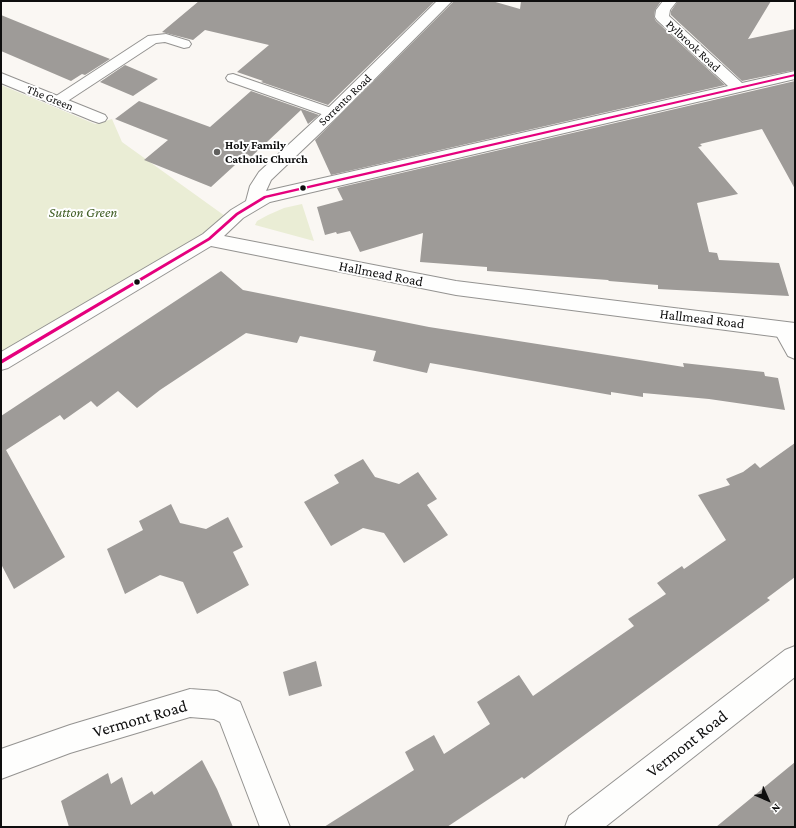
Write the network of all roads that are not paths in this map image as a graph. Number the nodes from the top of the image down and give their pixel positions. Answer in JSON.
{"nodes":[{"id":1,"x":445,"y":1,"type":"edge"},
{"id":2,"x":670,"y":1,"type":"edge"},
{"id":3,"x":184,"y":44,"type":"dead end"},
{"id":4,"x":795,"y":75,"type":"edge"},
{"id":5,"x":1,"y":78,"type":"edge"},
{"id":6,"x":233,"y":78,"type":"dead end"},
{"id":7,"x":738,"y":87,"type":"junction"},
{"id":8,"x":58,"y":101,"type":"junction"},
{"id":9,"x":332,"y":113,"type":"junction"},
{"id":10,"x":99,"y":118,"type":"dead end"},
{"id":11,"x":254,"y":204,"type":"junction"},
{"id":12,"x":209,"y":239,"type":"junction"},
{"id":13,"x":789,"y":330,"type":"edge"},
{"id":14,"x":795,"y":351,"type":"edge"},
{"id":15,"x":1,"y":362,"type":"edge"},
{"id":16,"x":795,"y":660,"type":"edge"},
{"id":17,"x":1,"y":764,"type":"edge"},
{"id":18,"x":276,"y":827,"type":"edge"},
{"id":19,"x":580,"y":827,"type":"edge"}],
"edges":[{"from":1,"to":9,"type":"street","name":"Sorrento Road"},
{"from":2,"to":7,"type":"street","name":"Pylbrook Road"},
{"from":3,"to":8,"type":"lane"},
{"from":4,"to":7,"type":"street"},
{"from":5,"to":8,"type":"street","name":"The Green"},
{"from":6,"to":9,"type":"lane"},
{"from":7,"to":11,"type":"street"},
{"from":8,"to":10,"type":"street","name":"The Green"},
{"from":9,"to":11,"type":"street","name":"Sorrento Road"},
{"from":11,"to":12,"type":"street"},
{"from":12,"to":13,"type":"street","name":"Hallmead Road"},
{"from":12,"to":15,"type":"street"},
{"from":13,"to":14,"type":"lane"},
{"from":16,"to":19,"type":"street","name":"Vermont Road"},
{"from":17,"to":18,"type":"street","name":"Vermont Road"}]}
